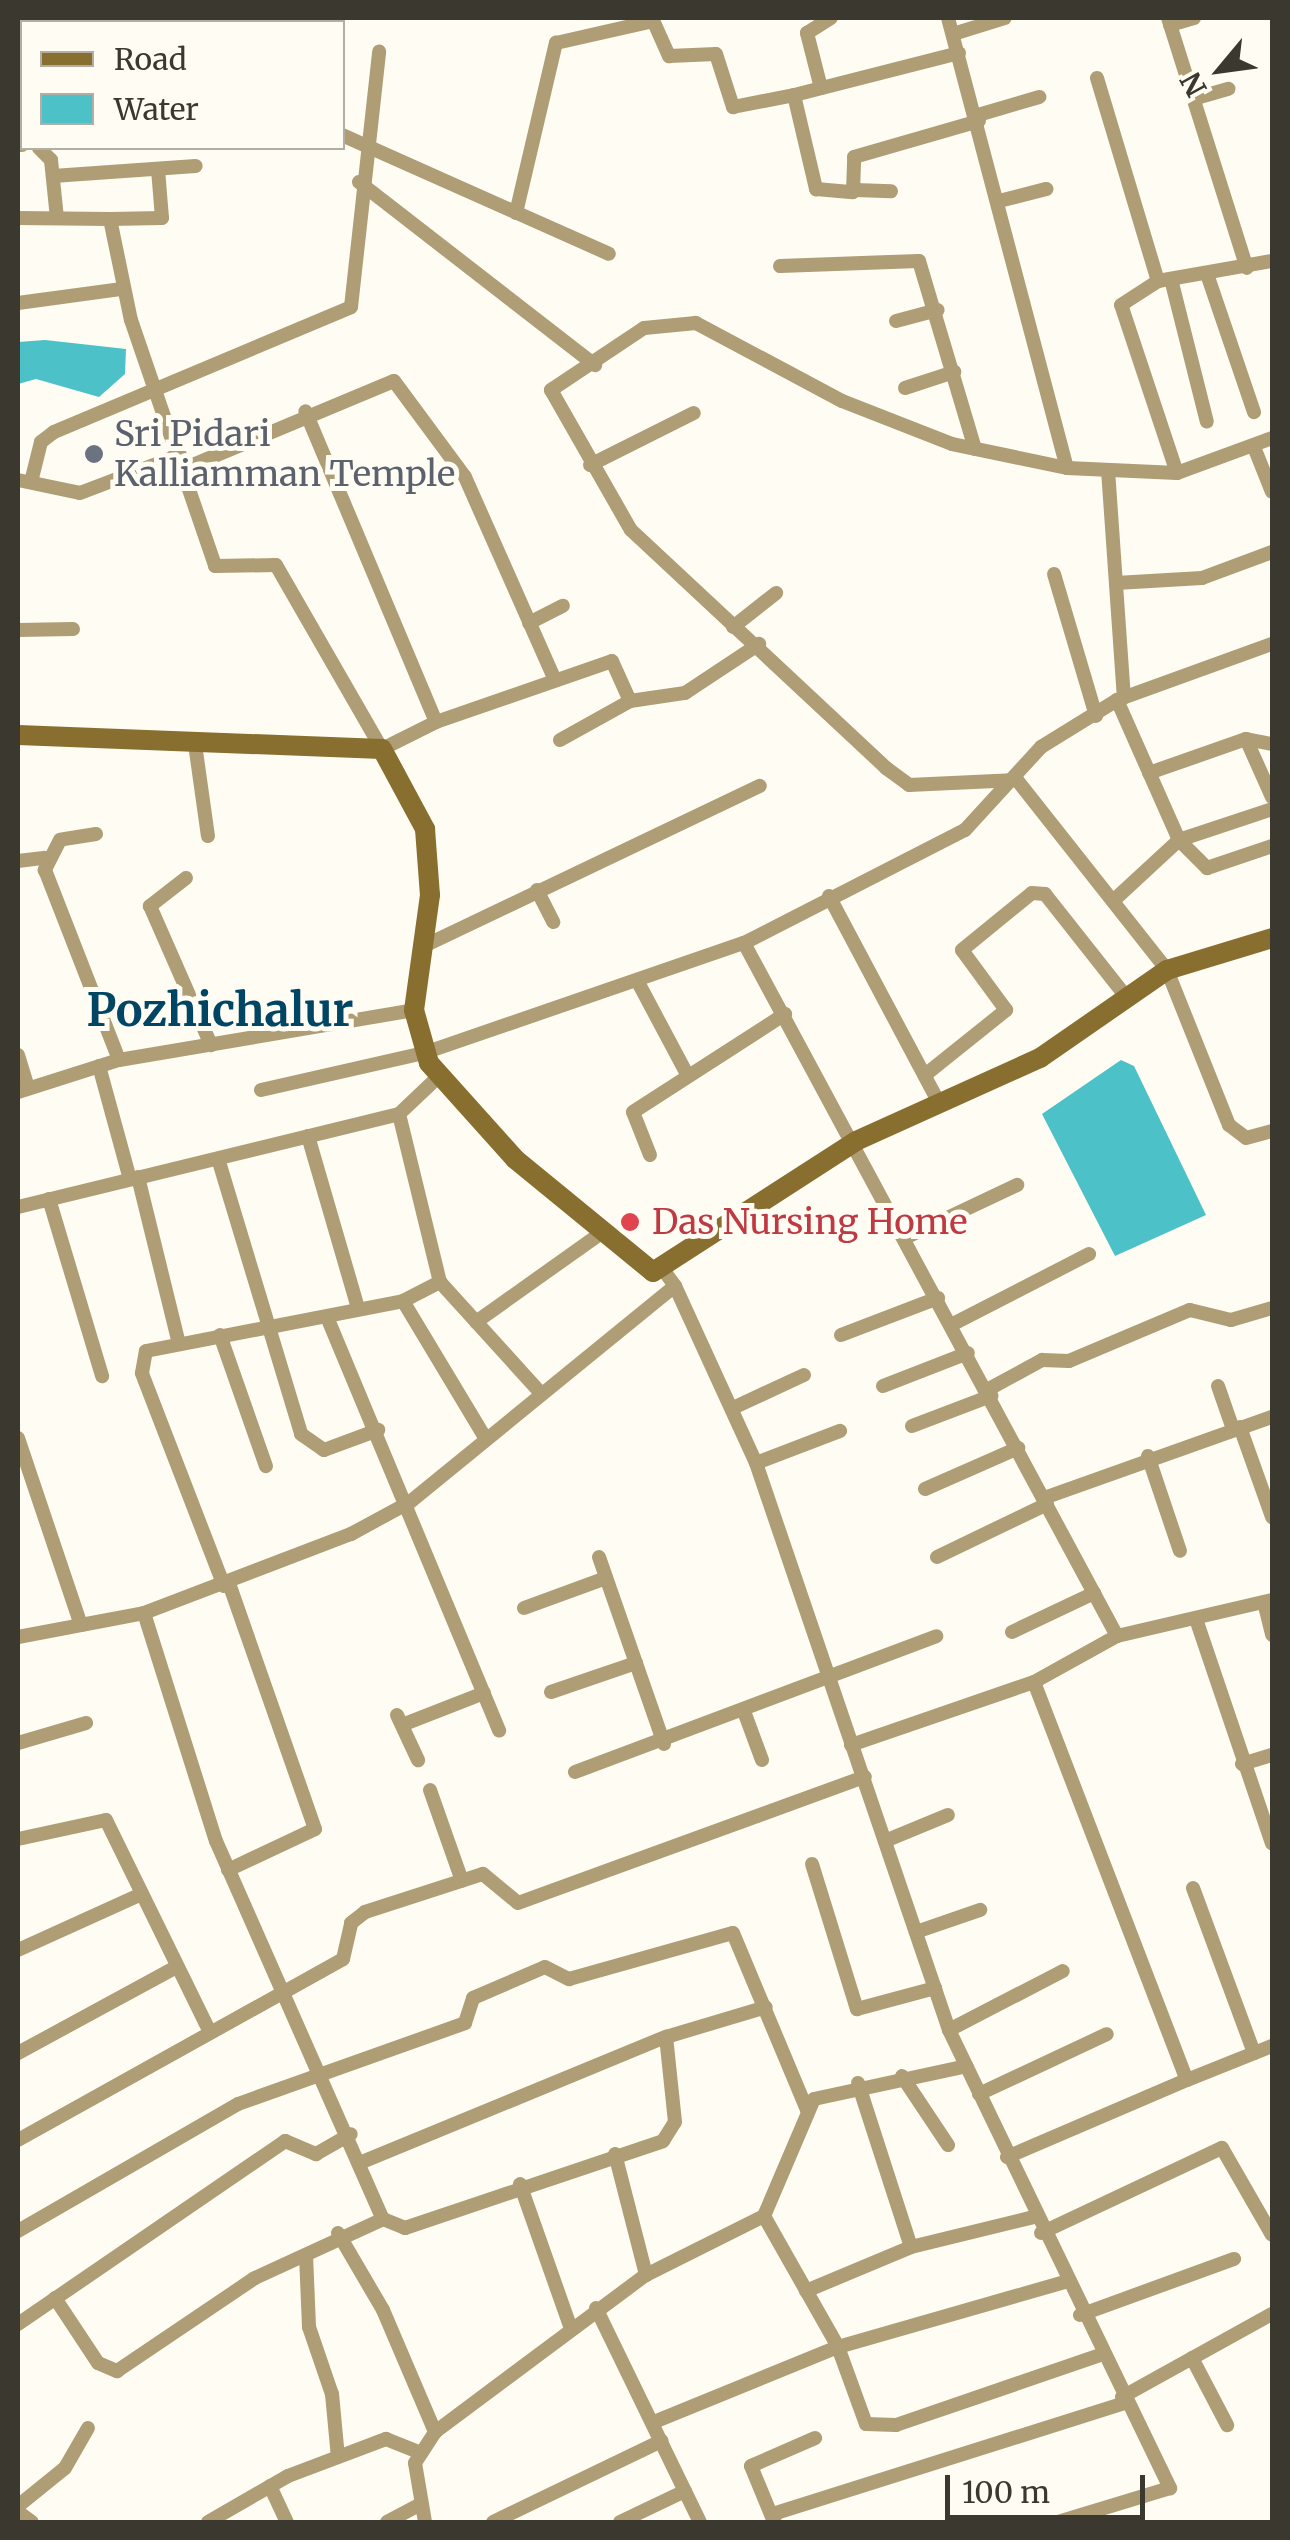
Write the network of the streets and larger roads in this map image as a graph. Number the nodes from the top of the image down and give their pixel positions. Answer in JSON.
{"nodes":[{"id":1,"x":830,"y":18,"type":"edge"},
{"id":2,"x":948,"y":18,"type":"edge"},
{"id":3,"x":1006,"y":18,"type":"edge"},
{"id":4,"x":1194,"y":18,"type":"edge"},
{"id":5,"x":652,"y":19,"type":"edge"},
{"id":6,"x":1169,"y":21,"type":"edge"},
{"id":7,"x":953,"y":34,"type":"junction"},
{"id":8,"x":379,"y":52,"type":"dead end"},
{"id":9,"x":959,"y":53,"type":"junction"},
{"id":10,"x":1098,"y":78,"type":"dead end"},
{"id":11,"x":821,"y":88,"type":"junction"},
{"id":12,"x":1229,"y":89,"type":"dead end"},
{"id":13,"x":794,"y":94,"type":"junction"},
{"id":14,"x":1039,"y":97,"type":"dead end"},
{"id":15,"x":1194,"y":99,"type":"junction"},
{"id":16,"x":978,"y":118,"type":"junction"},
{"id":17,"x":345,"y":136,"type":"edge"},
{"id":18,"x":367,"y":147,"type":"junction"},
{"id":19,"x":40,"y":150,"type":"edge"},
{"id":20,"x":196,"y":166,"type":"dead end"},
{"id":21,"x":158,"y":169,"type":"junction"},
{"id":22,"x":53,"y":176,"type":"junction"},
{"id":23,"x":359,"y":182,"type":"junction"},
{"id":24,"x":1046,"y":188,"type":"dead end"},
{"id":25,"x":855,"y":190,"type":"junction"},
{"id":26,"x":892,"y":190,"type":"dead end"},
{"id":27,"x":999,"y":200,"type":"junction"},
{"id":28,"x":516,"y":213,"type":"junction"},
{"id":29,"x":18,"y":218,"type":"edge"},
{"id":30,"x":57,"y":218,"type":"junction"},
{"id":31,"x":110,"y":218,"type":"junction"},
{"id":32,"x":609,"y":254,"type":"dead end"},
{"id":33,"x":1272,"y":262,"type":"edge"},
{"id":34,"x":780,"y":266,"type":"dead end"},
{"id":35,"x":1247,"y":268,"type":"junction"},
{"id":36,"x":1207,"y":274,"type":"junction"},
{"id":37,"x":1164,"y":280,"type":"junction"},
{"id":38,"x":122,"y":289,"type":"junction"},
{"id":39,"x":18,"y":303,"type":"edge"},
{"id":40,"x":938,"y":310,"type":"junction"},
{"id":41,"x":896,"y":320,"type":"dead end"},
{"id":42,"x":595,"y":365,"type":"junction"},
{"id":43,"x":954,"y":372,"type":"junction"},
{"id":44,"x":154,"y":385,"type":"junction"},
{"id":45,"x":905,"y":388,"type":"dead end"},
{"id":46,"x":304,"y":411,"type":"junction"},
{"id":47,"x":1254,"y":412,"type":"dead end"},
{"id":48,"x":694,"y":414,"type":"dead end"},
{"id":49,"x":1208,"y":422,"type":"dead end"},
{"id":50,"x":1272,"y":438,"type":"edge"},
{"id":51,"x":1254,"y":446,"type":"junction"},
{"id":52,"x":974,"y":449,"type":"junction"},
{"id":53,"x":184,"y":461,"type":"junction"},
{"id":54,"x":590,"y":464,"type":"junction"},
{"id":55,"x":1067,"y":468,"type":"junction"},
{"id":56,"x":1108,"y":470,"type":"junction"},
{"id":57,"x":1177,"y":473,"type":"junction"},
{"id":58,"x":25,"y":479,"type":"edge"},
{"id":59,"x":1272,"y":492,"type":"edge"},
{"id":60,"x":1272,"y":552,"type":"edge"},
{"id":61,"x":1054,"y":574,"type":"dead end"},
{"id":62,"x":1116,"y":582,"type":"junction"},
{"id":63,"x":776,"y":594,"type":"dead end"},
{"id":64,"x":563,"y":606,"type":"dead end"},
{"id":65,"x":529,"y":623,"type":"junction"},
{"id":66,"x":733,"y":627,"type":"junction"},
{"id":67,"x":73,"y":629,"type":"dead end"},
{"id":68,"x":18,"y":630,"type":"edge"},
{"id":69,"x":759,"y":644,"type":"junction"},
{"id":70,"x":1272,"y":644,"type":"edge"},
{"id":71,"x":554,"y":678,"type":"junction"},
{"id":72,"x":1120,"y":698,"type":"junction"},
{"id":73,"x":630,"y":701,"type":"junction"},
{"id":74,"x":1096,"y":716,"type":"junction"},
{"id":75,"x":436,"y":722,"type":"junction"},
{"id":76,"x":18,"y":735,"type":"edge"},
{"id":77,"x":1246,"y":738,"type":"junction"},
{"id":78,"x":560,"y":740,"type":"dead end"},
{"id":79,"x":195,"y":744,"type":"junction"},
{"id":80,"x":1272,"y":744,"type":"edge"},
{"id":81,"x":382,"y":749,"type":"junction"},
{"id":82,"x":1149,"y":773,"type":"junction"},
{"id":83,"x":1017,"y":780,"type":"junction"},
{"id":84,"x":760,"y":786,"type":"dead end"},
{"id":85,"x":1272,"y":797,"type":"edge"},
{"id":86,"x":1272,"y":809,"type":"edge"},
{"id":87,"x":96,"y":834,"type":"dead end"},
{"id":88,"x":208,"y":836,"type":"dead end"},
{"id":89,"x":1179,"y":840,"type":"junction"},
{"id":90,"x":1272,"y":846,"type":"edge"},
{"id":91,"x":44,"y":858,"type":"junction"},
{"id":92,"x":18,"y":861,"type":"edge"},
{"id":93,"x":186,"y":878,"type":"dead end"},
{"id":94,"x":537,"y":890,"type":"junction"},
{"id":95,"x":829,"y":896,"type":"junction"},
{"id":96,"x":1113,"y":901,"type":"junction"},
{"id":97,"x":553,"y":922,"type":"dead end"},
{"id":98,"x":1272,"y":938,"type":"edge"},
{"id":99,"x":744,"y":943,"type":"junction"},
{"id":100,"x":424,"y":946,"type":"junction"},
{"id":101,"x":1167,"y":970,"type":"junction"},
{"id":102,"x":639,"y":984,"type":"junction"},
{"id":103,"x":1126,"y":998,"type":"junction"},
{"id":104,"x":414,"y":1010,"type":"junction"},
{"id":105,"x":785,"y":1014,"type":"junction"},
{"id":106,"x":211,"y":1044,"type":"junction"},
{"id":107,"x":424,"y":1053,"type":"junction"},
{"id":108,"x":18,"y":1055,"type":"edge"},
{"id":109,"x":119,"y":1060,"type":"junction"},
{"id":110,"x":100,"y":1066,"type":"junction"},
{"id":111,"x":925,"y":1075,"type":"junction"},
{"id":112,"x":688,"y":1076,"type":"junction"},
{"id":113,"x":438,"y":1077,"type":"junction"},
{"id":114,"x":23,"y":1090,"type":"edge"},
{"id":115,"x":261,"y":1090,"type":"dead end"},
{"id":116,"x":938,"y":1100,"type":"junction"},
{"id":117,"x":398,"y":1114,"type":"junction"},
{"id":118,"x":1272,"y":1131,"type":"edge"},
{"id":119,"x":308,"y":1136,"type":"junction"},
{"id":120,"x":856,"y":1141,"type":"junction"},
{"id":121,"x":650,"y":1155,"type":"dead end"},
{"id":122,"x":220,"y":1165,"type":"junction"},
{"id":123,"x":134,"y":1178,"type":"junction"},
{"id":124,"x":1018,"y":1185,"type":"dead end"},
{"id":125,"x":49,"y":1199,"type":"junction"},
{"id":126,"x":18,"y":1206,"type":"edge"},
{"id":127,"x":600,"y":1234,"type":"junction"},
{"id":128,"x":907,"y":1237,"type":"junction"},
{"id":129,"x":1089,"y":1254,"type":"dead end"},
{"id":130,"x":670,"y":1279,"type":"junction"},
{"id":131,"x":440,"y":1282,"type":"junction"},
{"id":132,"x":938,"y":1298,"type":"junction"},
{"id":133,"x":403,"y":1302,"type":"junction"},
{"id":134,"x":357,"y":1306,"type":"junction"},
{"id":135,"x":1272,"y":1308,"type":"edge"},
{"id":136,"x":327,"y":1317,"type":"junction"},
{"id":137,"x":476,"y":1322,"type":"junction"},
{"id":138,"x":952,"y":1324,"type":"junction"},
{"id":139,"x":266,"y":1329,"type":"junction"},
{"id":140,"x":220,"y":1335,"type":"junction"},
{"id":141,"x":841,"y":1335,"type":"dead end"},
{"id":142,"x":178,"y":1340,"type":"junction"},
{"id":143,"x":968,"y":1353,"type":"junction"},
{"id":144,"x":804,"y":1375,"type":"dead end"},
{"id":145,"x":102,"y":1376,"type":"dead end"},
{"id":146,"x":884,"y":1386,"type":"dead end"},
{"id":147,"x":1218,"y":1386,"type":"dead end"},
{"id":148,"x":538,"y":1390,"type":"junction"},
{"id":149,"x":989,"y":1393,"type":"junction"},
{"id":150,"x":735,"y":1407,"type":"junction"},
{"id":151,"x":1272,"y":1417,"type":"edge"},
{"id":152,"x":912,"y":1426,"type":"dead end"},
{"id":153,"x":1236,"y":1428,"type":"junction"},
{"id":154,"x":378,"y":1430,"type":"junction"},
{"id":155,"x":840,"y":1431,"type":"dead end"},
{"id":156,"x":483,"y":1434,"type":"junction"},
{"id":157,"x":18,"y":1438,"type":"edge"},
{"id":158,"x":1018,"y":1448,"type":"junction"},
{"id":159,"x":1148,"y":1456,"type":"junction"},
{"id":160,"x":756,"y":1463,"type":"junction"},
{"id":161,"x":266,"y":1466,"type":"dead end"},
{"id":162,"x":925,"y":1489,"type":"dead end"},
{"id":163,"x":1046,"y":1501,"type":"junction"},
{"id":164,"x":410,"y":1502,"type":"junction"},
{"id":165,"x":1272,"y":1517,"type":"edge"},
{"id":166,"x":1180,"y":1551,"type":"dead end"},
{"id":167,"x":599,"y":1557,"type":"dead end"},
{"id":168,"x":937,"y":1557,"type":"dead end"},
{"id":169,"x":606,"y":1578,"type":"junction"},
{"id":170,"x":227,"y":1584,"type":"junction"},
{"id":171,"x":1094,"y":1593,"type":"junction"},
{"id":172,"x":1268,"y":1601,"type":"edge"},
{"id":173,"x":524,"y":1608,"type":"dead end"},
{"id":174,"x":144,"y":1613,"type":"junction"},
{"id":175,"x":1196,"y":1619,"type":"junction"},
{"id":176,"x":81,"y":1626,"type":"junction"},
{"id":177,"x":1012,"y":1632,"type":"dead end"},
{"id":178,"x":1272,"y":1635,"type":"edge"},
{"id":179,"x":936,"y":1636,"type":"dead end"},
{"id":180,"x":1117,"y":1636,"type":"junction"},
{"id":181,"x":18,"y":1637,"type":"edge"},
{"id":182,"x":636,"y":1663,"type":"junction"},
{"id":183,"x":1034,"y":1682,"type":"junction"},
{"id":184,"x":830,"y":1683,"type":"junction"},
{"id":185,"x":551,"y":1692,"type":"dead end"},
{"id":186,"x":484,"y":1693,"type":"junction"},
{"id":187,"x":745,"y":1714,"type":"junction"},
{"id":188,"x":86,"y":1723,"type":"dead end"},
{"id":189,"x":499,"y":1731,"type":"dead end"},
{"id":190,"x":18,"y":1743,"type":"edge"},
{"id":191,"x":664,"y":1744,"type":"junction"},
{"id":192,"x":852,"y":1745,"type":"junction"},
{"id":193,"x":1272,"y":1755,"type":"edge"},
{"id":194,"x":418,"y":1760,"type":"dead end"},
{"id":195,"x":762,"y":1760,"type":"dead end"},
{"id":196,"x":1242,"y":1764,"type":"junction"},
{"id":197,"x":575,"y":1772,"type":"dead end"},
{"id":198,"x":865,"y":1777,"type":"junction"},
{"id":199,"x":430,"y":1790,"type":"dead end"},
{"id":200,"x":948,"y":1815,"type":"dead end"},
{"id":201,"x":1271,"y":1838,"type":"edge"},
{"id":202,"x":18,"y":1839,"type":"edge"},
{"id":203,"x":885,"y":1840,"type":"junction"},
{"id":204,"x":812,"y":1864,"type":"dead end"},
{"id":205,"x":228,"y":1870,"type":"junction"},
{"id":206,"x":462,"y":1881,"type":"junction"},
{"id":207,"x":1193,"y":1888,"type":"dead end"},
{"id":208,"x":139,"y":1895,"type":"junction"},
{"id":209,"x":980,"y":1910,"type":"dead end"},
{"id":210,"x":916,"y":1932,"type":"junction"},
{"id":211,"x":18,"y":1950,"type":"edge"},
{"id":212,"x":173,"y":1969,"type":"junction"},
{"id":213,"x":1062,"y":1970,"type":"dead end"},
{"id":214,"x":282,"y":1988,"type":"junction"},
{"id":215,"x":935,"y":1988,"type":"junction"},
{"id":216,"x":766,"y":2007,"type":"junction"},
{"id":217,"x":207,"y":2026,"type":"junction"},
{"id":218,"x":949,"y":2030,"type":"junction"},
{"id":219,"x":1106,"y":2034,"type":"dead end"},
{"id":220,"x":666,"y":2038,"type":"junction"},
{"id":221,"x":1272,"y":2046,"type":"edge"},
{"id":222,"x":1254,"y":2053,"type":"junction"},
{"id":223,"x":18,"y":2054,"type":"edge"},
{"id":224,"x":966,"y":2066,"type":"junction"},
{"id":225,"x":324,"y":2069,"type":"junction"},
{"id":226,"x":902,"y":2076,"type":"junction"},
{"id":227,"x":1186,"y":2080,"type":"junction"},
{"id":228,"x":858,"y":2083,"type":"junction"},
{"id":229,"x":978,"y":2094,"type":"junction"},
{"id":230,"x":807,"y":2110,"type":"junction"},
{"id":231,"x":351,"y":2134,"type":"junction"},
{"id":232,"x":18,"y":2140,"type":"edge"},
{"id":233,"x":948,"y":2145,"type":"dead end"},
{"id":234,"x":615,"y":2154,"type":"junction"},
{"id":235,"x":1007,"y":2157,"type":"junction"},
{"id":236,"x":362,"y":2162,"type":"junction"},
{"id":237,"x":520,"y":2184,"type":"junction"},
{"id":238,"x":764,"y":2216,"type":"junction"},
{"id":239,"x":1034,"y":2217,"type":"junction"},
{"id":240,"x":383,"y":2219,"type":"junction"},
{"id":241,"x":18,"y":2231,"type":"edge"},
{"id":242,"x":1041,"y":2232,"type":"junction"},
{"id":243,"x":338,"y":2234,"type":"junction"},
{"id":244,"x":1272,"y":2235,"type":"edge"},
{"id":245,"x":911,"y":2246,"type":"junction"},
{"id":246,"x":306,"y":2254,"type":"junction"},
{"id":247,"x":1234,"y":2259,"type":"dead end"},
{"id":248,"x":646,"y":2275,"type":"junction"},
{"id":249,"x":1064,"y":2282,"type":"junction"},
{"id":250,"x":806,"y":2290,"type":"junction"},
{"id":251,"x":56,"y":2298,"type":"junction"},
{"id":252,"x":596,"y":2308,"type":"junction"},
{"id":253,"x":1272,"y":2314,"type":"edge"},
{"id":254,"x":1080,"y":2315,"type":"junction"},
{"id":255,"x":18,"y":2324,"type":"edge"},
{"id":256,"x":570,"y":2326,"type":"junction"},
{"id":257,"x":838,"y":2347,"type":"junction"},
{"id":258,"x":1101,"y":2355,"type":"junction"},
{"id":259,"x":1192,"y":2358,"type":"junction"},
{"id":260,"x":1123,"y":2400,"type":"junction"},
{"id":261,"x":654,"y":2422,"type":"junction"},
{"id":262,"x":1226,"y":2425,"type":"dead end"},
{"id":263,"x":88,"y":2428,"type":"dead end"},
{"id":264,"x":435,"y":2432,"type":"junction"},
{"id":265,"x":815,"y":2438,"type":"dead end"},
{"id":266,"x":661,"y":2440,"type":"junction"},
{"id":267,"x":419,"y":2452,"type":"junction"},
{"id":268,"x":338,"y":2456,"type":"junction"},
{"id":269,"x":270,"y":2486,"type":"junction"},
{"id":270,"x":684,"y":2491,"type":"junction"},
{"id":271,"x":421,"y":2504,"type":"junction"},
{"id":272,"x":18,"y":2509,"type":"edge"},
{"id":273,"x":773,"y":2520,"type":"edge"},
{"id":274,"x":32,"y":2522,"type":"edge"},
{"id":275,"x":208,"y":2522,"type":"edge"},
{"id":276,"x":287,"y":2522,"type":"edge"},
{"id":277,"x":388,"y":2522,"type":"edge"},
{"id":278,"x":425,"y":2522,"type":"edge"},
{"id":279,"x":493,"y":2522,"type":"edge"},
{"id":280,"x":620,"y":2522,"type":"edge"},
{"id":281,"x":700,"y":2522,"type":"edge"},
{"id":282,"x":1058,"y":2522,"type":"edge"}],
"edges":[{"from":1,"to":11,"type":"street"},
{"from":2,"to":7,"type":"street"},
{"from":3,"to":7,"type":"street"},
{"from":4,"to":6,"type":"street"},
{"from":5,"to":13,"type":"street"},
{"from":5,"to":28,"type":"street"},
{"from":6,"to":15,"type":"street"},
{"from":7,"to":9,"type":"street"},
{"from":8,"to":18,"type":"street"},
{"from":9,"to":11,"type":"street"},
{"from":9,"to":16,"type":"street"},
{"from":10,"to":37,"type":"street"},
{"from":11,"to":13,"type":"street"},
{"from":12,"to":15,"type":"street"},
{"from":13,"to":25,"type":"street"},
{"from":14,"to":16,"type":"street"},
{"from":15,"to":35,"type":"street"},
{"from":16,"to":25,"type":"street"},
{"from":16,"to":27,"type":"street"},
{"from":17,"to":18,"type":"street"},
{"from":18,"to":23,"type":"street"},
{"from":18,"to":28,"type":"street"},
{"from":19,"to":22,"type":"street"},
{"from":20,"to":21,"type":"street"},
{"from":21,"to":22,"type":"street"},
{"from":21,"to":31,"type":"street"},
{"from":22,"to":30,"type":"street"},
{"from":23,"to":42,"type":"street"},
{"from":23,"to":44,"type":"street"},
{"from":24,"to":27,"type":"street"},
{"from":25,"to":26,"type":"street"},
{"from":27,"to":55,"type":"street"},
{"from":28,"to":32,"type":"street"},
{"from":29,"to":30,"type":"street"},
{"from":30,"to":31,"type":"street"},
{"from":31,"to":38,"type":"street"},
{"from":33,"to":35,"type":"street"},
{"from":34,"to":40,"type":"street"},
{"from":35,"to":36,"type":"street"},
{"from":36,"to":37,"type":"street"},
{"from":36,"to":47,"type":"street"},
{"from":37,"to":49,"type":"street"},
{"from":37,"to":57,"type":"street"},
{"from":38,"to":39,"type":"street"},
{"from":38,"to":44,"type":"street"},
{"from":40,"to":41,"type":"street"},
{"from":40,"to":43,"type":"street"},
{"from":42,"to":52,"type":"street"},
{"from":42,"to":54,"type":"street"},
{"from":43,"to":45,"type":"street"},
{"from":43,"to":52,"type":"street"},
{"from":44,"to":53,"type":"street"},
{"from":44,"to":58,"type":"street"},
{"from":46,"to":53,"type":"street"},
{"from":46,"to":65,"type":"street"},
{"from":46,"to":75,"type":"street"},
{"from":48,"to":54,"type":"street"},
{"from":50,"to":51,"type":"street"},
{"from":51,"to":57,"type":"street"},
{"from":51,"to":59,"type":"street"},
{"from":52,"to":55,"type":"street"},
{"from":53,"to":58,"type":"street"},
{"from":53,"to":81,"type":"street"},
{"from":54,"to":66,"type":"street"},
{"from":55,"to":56,"type":"street"},
{"from":56,"to":57,"type":"street"},
{"from":56,"to":62,"type":"street"},
{"from":60,"to":62,"type":"street"},
{"from":61,"to":74,"type":"street"},
{"from":62,"to":72,"type":"street"},
{"from":63,"to":66,"type":"street"},
{"from":64,"to":65,"type":"street"},
{"from":65,"to":71,"type":"street"},
{"from":66,"to":69,"type":"street"},
{"from":67,"to":68,"type":"street"},
{"from":69,"to":73,"type":"street"},
{"from":69,"to":83,"type":"street"},
{"from":70,"to":72,"type":"street"},
{"from":71,"to":73,"type":"street"},
{"from":71,"to":75,"type":"street"},
{"from":72,"to":74,"type":"street"},
{"from":72,"to":82,"type":"street"},
{"from":73,"to":78,"type":"street"},
{"from":74,"to":83,"type":"street"},
{"from":75,"to":81,"type":"street"},
{"from":76,"to":79,"type":"street"},
{"from":77,"to":80,"type":"street"},
{"from":77,"to":82,"type":"street"},
{"from":77,"to":85,"type":"street"},
{"from":79,"to":81,"type":"street"},
{"from":79,"to":88,"type":"street"},
{"from":81,"to":100,"type":"street"},
{"from":82,"to":89,"type":"street"},
{"from":83,"to":95,"type":"street"},
{"from":83,"to":96,"type":"street"},
{"from":84,"to":94,"type":"street"},
{"from":86,"to":89,"type":"street"},
{"from":87,"to":91,"type":"street"},
{"from":89,"to":90,"type":"street"},
{"from":89,"to":96,"type":"street"},
{"from":91,"to":92,"type":"street"},
{"from":91,"to":109,"type":"street"},
{"from":93,"to":106,"type":"street"},
{"from":94,"to":97,"type":"street"},
{"from":94,"to":100,"type":"street"},
{"from":95,"to":99,"type":"street"},
{"from":95,"to":111,"type":"street"},
{"from":96,"to":101,"type":"street"},
{"from":98,"to":101,"type":"street"},
{"from":99,"to":102,"type":"street"},
{"from":99,"to":105,"type":"street"},
{"from":100,"to":104,"type":"street"},
{"from":101,"to":103,"type":"street"},
{"from":101,"to":118,"type":"street"},
{"from":102,"to":107,"type":"street"},
{"from":102,"to":112,"type":"street"},
{"from":103,"to":111,"type":"street"},
{"from":103,"to":116,"type":"street"},
{"from":104,"to":106,"type":"street"},
{"from":104,"to":107,"type":"street"},
{"from":105,"to":112,"type":"street"},
{"from":105,"to":120,"type":"street"},
{"from":106,"to":109,"type":"street"},
{"from":107,"to":113,"type":"street"},
{"from":107,"to":115,"type":"street"},
{"from":108,"to":114,"type":"street"},
{"from":109,"to":110,"type":"street"},
{"from":110,"to":114,"type":"street"},
{"from":110,"to":123,"type":"street"},
{"from":111,"to":116,"type":"street"},
{"from":112,"to":121,"type":"street"},
{"from":113,"to":117,"type":"street"},
{"from":113,"to":127,"type":"street"},
{"from":116,"to":120,"type":"street"},
{"from":117,"to":119,"type":"street"},
{"from":117,"to":131,"type":"street"},
{"from":119,"to":122,"type":"street"},
{"from":119,"to":134,"type":"street"},
{"from":120,"to":128,"type":"street"},
{"from":120,"to":130,"type":"street"},
{"from":122,"to":123,"type":"street"},
{"from":122,"to":139,"type":"street"},
{"from":123,"to":125,"type":"street"},
{"from":123,"to":142,"type":"street"},
{"from":124,"to":128,"type":"street"},
{"from":125,"to":126,"type":"street"},
{"from":125,"to":145,"type":"street"},
{"from":127,"to":130,"type":"street"},
{"from":127,"to":137,"type":"street"},
{"from":128,"to":132,"type":"street"},
{"from":129,"to":138,"type":"street"},
{"from":130,"to":148,"type":"street"},
{"from":130,"to":150,"type":"street"},
{"from":131,"to":133,"type":"street"},
{"from":131,"to":137,"type":"street"},
{"from":132,"to":138,"type":"street"},
{"from":132,"to":141,"type":"street"},
{"from":133,"to":134,"type":"street"},
{"from":133,"to":156,"type":"street"},
{"from":134,"to":136,"type":"street"},
{"from":135,"to":149,"type":"street"},
{"from":136,"to":139,"type":"street"},
{"from":136,"to":154,"type":"street"},
{"from":137,"to":148,"type":"street"},
{"from":138,"to":143,"type":"street"},
{"from":139,"to":140,"type":"street"},
{"from":139,"to":154,"type":"street"},
{"from":140,"to":142,"type":"street"},
{"from":140,"to":161,"type":"street"},
{"from":142,"to":170,"type":"street"},
{"from":143,"to":146,"type":"street"},
{"from":143,"to":149,"type":"street"},
{"from":144,"to":150,"type":"street"},
{"from":147,"to":153,"type":"street"},
{"from":148,"to":156,"type":"street"},
{"from":149,"to":152,"type":"street"},
{"from":149,"to":158,"type":"street"},
{"from":150,"to":160,"type":"street"},
{"from":151,"to":153,"type":"street"},
{"from":153,"to":159,"type":"street"},
{"from":153,"to":165,"type":"street"},
{"from":154,"to":164,"type":"street"},
{"from":155,"to":160,"type":"street"},
{"from":156,"to":164,"type":"street"},
{"from":157,"to":176,"type":"street"},
{"from":158,"to":162,"type":"street"},
{"from":158,"to":163,"type":"street"},
{"from":159,"to":163,"type":"street"},
{"from":159,"to":166,"type":"street"},
{"from":160,"to":184,"type":"street"},
{"from":163,"to":168,"type":"street"},
{"from":163,"to":171,"type":"street"},
{"from":164,"to":170,"type":"street"},
{"from":164,"to":186,"type":"street"},
{"from":167,"to":169,"type":"street"},
{"from":169,"to":173,"type":"street"},
{"from":169,"to":182,"type":"street"},
{"from":170,"to":174,"type":"street"},
{"from":170,"to":205,"type":"street"},
{"from":171,"to":177,"type":"street"},
{"from":171,"to":180,"type":"street"},
{"from":172,"to":175,"type":"street"},
{"from":172,"to":178,"type":"street"},
{"from":174,"to":176,"type":"street"},
{"from":174,"to":205,"type":"street"},
{"from":175,"to":180,"type":"street"},
{"from":175,"to":196,"type":"street"},
{"from":176,"to":181,"type":"street"},
{"from":179,"to":184,"type":"street"},
{"from":180,"to":183,"type":"street"},
{"from":182,"to":185,"type":"street"},
{"from":182,"to":191,"type":"street"},
{"from":183,"to":192,"type":"street"},
{"from":183,"to":227,"type":"street"},
{"from":184,"to":187,"type":"street"},
{"from":184,"to":192,"type":"street"},
{"from":186,"to":189,"type":"street"},
{"from":186,"to":194,"type":"street"},
{"from":187,"to":191,"type":"street"},
{"from":187,"to":195,"type":"street"},
{"from":188,"to":190,"type":"street"},
{"from":191,"to":197,"type":"street"},
{"from":192,"to":198,"type":"street"},
{"from":193,"to":196,"type":"street"},
{"from":196,"to":201,"type":"street"},
{"from":198,"to":203,"type":"street"},
{"from":198,"to":206,"type":"street"},
{"from":199,"to":206,"type":"street"},
{"from":200,"to":203,"type":"street"},
{"from":202,"to":208,"type":"street"},
{"from":203,"to":210,"type":"street"},
{"from":204,"to":215,"type":"street"},
{"from":205,"to":214,"type":"street"},
{"from":206,"to":214,"type":"street"},
{"from":207,"to":222,"type":"street"},
{"from":208,"to":211,"type":"street"},
{"from":208,"to":212,"type":"street"},
{"from":209,"to":210,"type":"street"},
{"from":210,"to":215,"type":"street"},
{"from":212,"to":217,"type":"street"},
{"from":212,"to":223,"type":"street"},
{"from":213,"to":218,"type":"street"},
{"from":214,"to":217,"type":"street"},
{"from":214,"to":225,"type":"street"},
{"from":215,"to":218,"type":"street"},
{"from":216,"to":220,"type":"street"},
{"from":216,"to":225,"type":"street"},
{"from":216,"to":230,"type":"street"},
{"from":217,"to":232,"type":"street"},
{"from":218,"to":224,"type":"street"},
{"from":219,"to":229,"type":"street"},
{"from":220,"to":234,"type":"street"},
{"from":220,"to":236,"type":"street"},
{"from":221,"to":222,"type":"street"},
{"from":222,"to":227,"type":"street"},
{"from":224,"to":226,"type":"street"},
{"from":224,"to":229,"type":"street"},
{"from":225,"to":231,"type":"street"},
{"from":225,"to":241,"type":"street"},
{"from":226,"to":228,"type":"street"},
{"from":226,"to":233,"type":"street"},
{"from":227,"to":235,"type":"street"},
{"from":228,"to":230,"type":"street"},
{"from":228,"to":245,"type":"street"},
{"from":229,"to":235,"type":"street"},
{"from":230,"to":238,"type":"street"},
{"from":231,"to":236,"type":"street"},
{"from":231,"to":251,"type":"street"},
{"from":234,"to":237,"type":"street"},
{"from":234,"to":248,"type":"street"},
{"from":235,"to":239,"type":"street"},
{"from":236,"to":240,"type":"street"},
{"from":237,"to":240,"type":"street"},
{"from":237,"to":256,"type":"street"},
{"from":238,"to":248,"type":"street"},
{"from":238,"to":250,"type":"street"},
{"from":239,"to":242,"type":"street"},
{"from":239,"to":245,"type":"street"},
{"from":240,"to":243,"type":"street"},
{"from":242,"to":244,"type":"street"},
{"from":242,"to":249,"type":"street"},
{"from":243,"to":246,"type":"street"},
{"from":243,"to":264,"type":"street"},
{"from":245,"to":250,"type":"street"},
{"from":246,"to":251,"type":"street"},
{"from":246,"to":268,"type":"street"},
{"from":247,"to":254,"type":"street"},
{"from":248,"to":252,"type":"street"},
{"from":249,"to":254,"type":"street"},
{"from":249,"to":257,"type":"street"},
{"from":250,"to":257,"type":"street"},
{"from":251,"to":255,"type":"street"},
{"from":252,"to":256,"type":"street"},
{"from":252,"to":261,"type":"street"},
{"from":253,"to":259,"type":"street"},
{"from":254,"to":258,"type":"street"},
{"from":256,"to":264,"type":"street"},
{"from":257,"to":258,"type":"street"},
{"from":257,"to":261,"type":"street"},
{"from":258,"to":260,"type":"street"},
{"from":259,"to":260,"type":"street"},
{"from":259,"to":262,"type":"street"},
{"from":260,"to":273,"type":"street"},
{"from":260,"to":282,"type":"street"},
{"from":261,"to":266,"type":"street"},
{"from":263,"to":272,"type":"street"},
{"from":264,"to":267,"type":"street"},
{"from":265,"to":273,"type":"street"},
{"from":266,"to":270,"type":"street"},
{"from":266,"to":279,"type":"street"},
{"from":267,"to":268,"type":"street"},
{"from":267,"to":271,"type":"street"},
{"from":268,"to":269,"type":"street"},
{"from":269,"to":275,"type":"street"},
{"from":269,"to":276,"type":"street"},
{"from":270,"to":280,"type":"street"},
{"from":270,"to":281,"type":"street"},
{"from":271,"to":277,"type":"street"},
{"from":271,"to":278,"type":"street"},
{"from":272,"to":274,"type":"street"}]}
